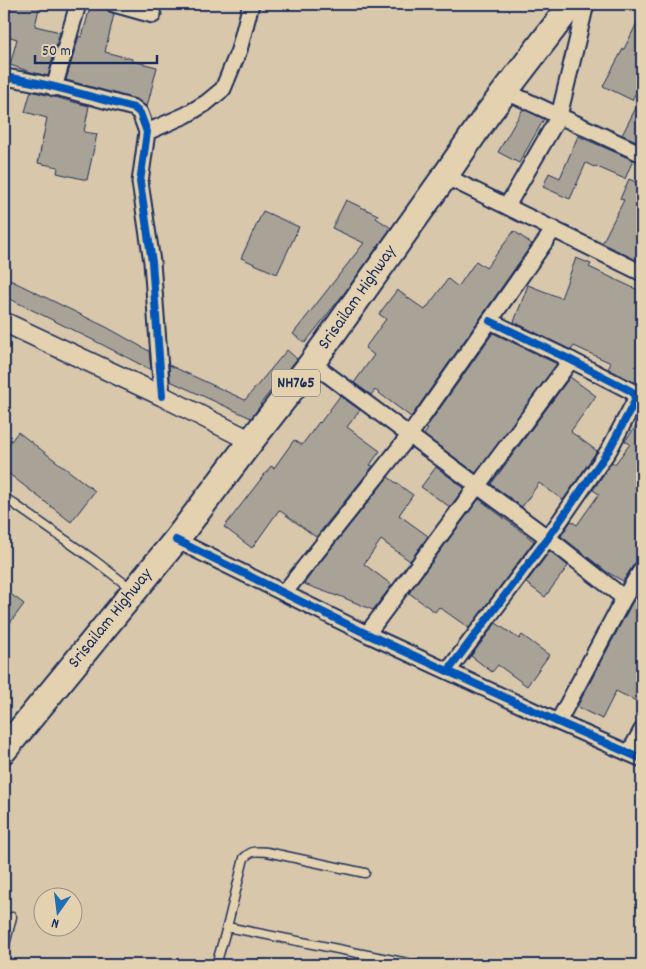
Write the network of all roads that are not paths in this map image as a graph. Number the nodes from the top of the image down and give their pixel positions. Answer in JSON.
{"nodes":[{"id":1,"x":78,"y":4,"type":"edge"},
{"id":2,"x":114,"y":4,"type":"edge"},
{"id":3,"x":251,"y":4,"type":"edge"},
{"id":4,"x":572,"y":4,"type":"edge"},
{"id":5,"x":586,"y":4,"type":"edge"},
{"id":6,"x":152,"y":15,"type":"dead end"},
{"id":7,"x":4,"y":77,"type":"edge"},
{"id":8,"x":54,"y":88,"type":"junction"},
{"id":9,"x":505,"y":91,"type":"junction"},
{"id":10,"x":559,"y":116,"type":"junction"},
{"id":11,"x":147,"y":132,"type":"junction"},
{"id":12,"x":642,"y":154,"type":"edge"},
{"id":13,"x":445,"y":176,"type":"junction"},
{"id":14,"x":507,"y":206,"type":"junction"},
{"id":15,"x":554,"y":229,"type":"junction"},
{"id":16,"x":642,"y":273,"type":"edge"},
{"id":17,"x":490,"y":321,"type":"junction"},
{"id":18,"x":4,"y":322,"type":"edge"},
{"id":19,"x":571,"y":360,"type":"junction"},
{"id":20,"x":312,"y":363,"type":"junction"},
{"id":21,"x":162,"y":396,"type":"junction"},
{"id":22,"x":410,"y":436,"type":"junction"},
{"id":23,"x":251,"y":441,"type":"junction"},
{"id":24,"x":478,"y":486,"type":"junction"},
{"id":25,"x":4,"y":497,"type":"edge"},
{"id":26,"x":548,"y":538,"type":"junction"},
{"id":27,"x":176,"y":540,"type":"junction"},
{"id":28,"x":642,"y":569,"type":"edge"},
{"id":29,"x":134,"y":591,"type":"junction"},
{"id":30,"x":284,"y":593,"type":"junction"},
{"id":31,"x":624,"y":598,"type":"junction"},
{"id":32,"x":367,"y":634,"type":"junction"},
{"id":33,"x":448,"y":671,"type":"junction"},
{"id":34,"x":558,"y":722,"type":"junction"},
{"id":35,"x":642,"y":730,"type":"edge"},
{"id":36,"x":4,"y":750,"type":"edge"},
{"id":37,"x":636,"y":756,"type":"edge"},
{"id":38,"x":365,"y":872,"type":"dead end"},
{"id":39,"x":12,"y":918,"type":"dead end"},
{"id":40,"x":227,"y":927,"type":"junction"},
{"id":41,"x":4,"y":949,"type":"edge"},
{"id":42,"x":216,"y":965,"type":"edge"},
{"id":43,"x":418,"y":965,"type":"edge"}],
"edges":[{"from":1,"to":8,"type":"street"},
{"from":2,"to":6,"type":"street"},
{"from":3,"to":11,"type":"street"},
{"from":4,"to":9,"type":"highway","name":"Srisailam Highway","number":"NH765"},
{"from":5,"to":10,"type":"street"},
{"from":7,"to":8,"type":"street"},
{"from":8,"to":11,"type":"street"},
{"from":9,"to":10,"type":"street"},
{"from":9,"to":13,"type":"highway","name":"Srisailam Highway","number":"NH765"},
{"from":10,"to":12,"type":"street"},
{"from":10,"to":14,"type":"street"},
{"from":11,"to":21,"type":"street"},
{"from":13,"to":14,"type":"street"},
{"from":13,"to":20,"type":"highway","name":"Srisailam Highway","number":"NH765"},
{"from":14,"to":15,"type":"street"},
{"from":15,"to":16,"type":"street"},
{"from":15,"to":17,"type":"street"},
{"from":17,"to":19,"type":"street"},
{"from":17,"to":22,"type":"street"},
{"from":18,"to":21,"type":"street"},
{"from":19,"to":24,"type":"street"},
{"from":19,"to":26,"type":"street"},
{"from":20,"to":22,"type":"street"},
{"from":20,"to":23,"type":"highway","name":"Srisailam Highway","number":"NH765"},
{"from":21,"to":23,"type":"street"},
{"from":22,"to":24,"type":"street"},
{"from":22,"to":30,"type":"street"},
{"from":23,"to":27,"type":"highway","name":"Srisailam Highway","number":"NH765"},
{"from":24,"to":26,"type":"street"},
{"from":24,"to":32,"type":"street"},
{"from":25,"to":29,"type":"lane"},
{"from":26,"to":31,"type":"street"},
{"from":26,"to":33,"type":"street"},
{"from":27,"to":29,"type":"highway","name":"Srisailam Highway","number":"NH765"},
{"from":27,"to":30,"type":"street"},
{"from":28,"to":31,"type":"street"},
{"from":29,"to":36,"type":"highway","name":"Srisailam Highway","number":"NH765"},
{"from":30,"to":32,"type":"street"},
{"from":31,"to":34,"type":"street"},
{"from":32,"to":33,"type":"street"},
{"from":33,"to":34,"type":"street"},
{"from":34,"to":37,"type":"street"},
{"from":35,"to":37,"type":"street"},
{"from":38,"to":40,"type":"lane"},
{"from":39,"to":41,"type":"lane"},
{"from":40,"to":42,"type":"lane"},
{"from":40,"to":43,"type":"lane"}]}
